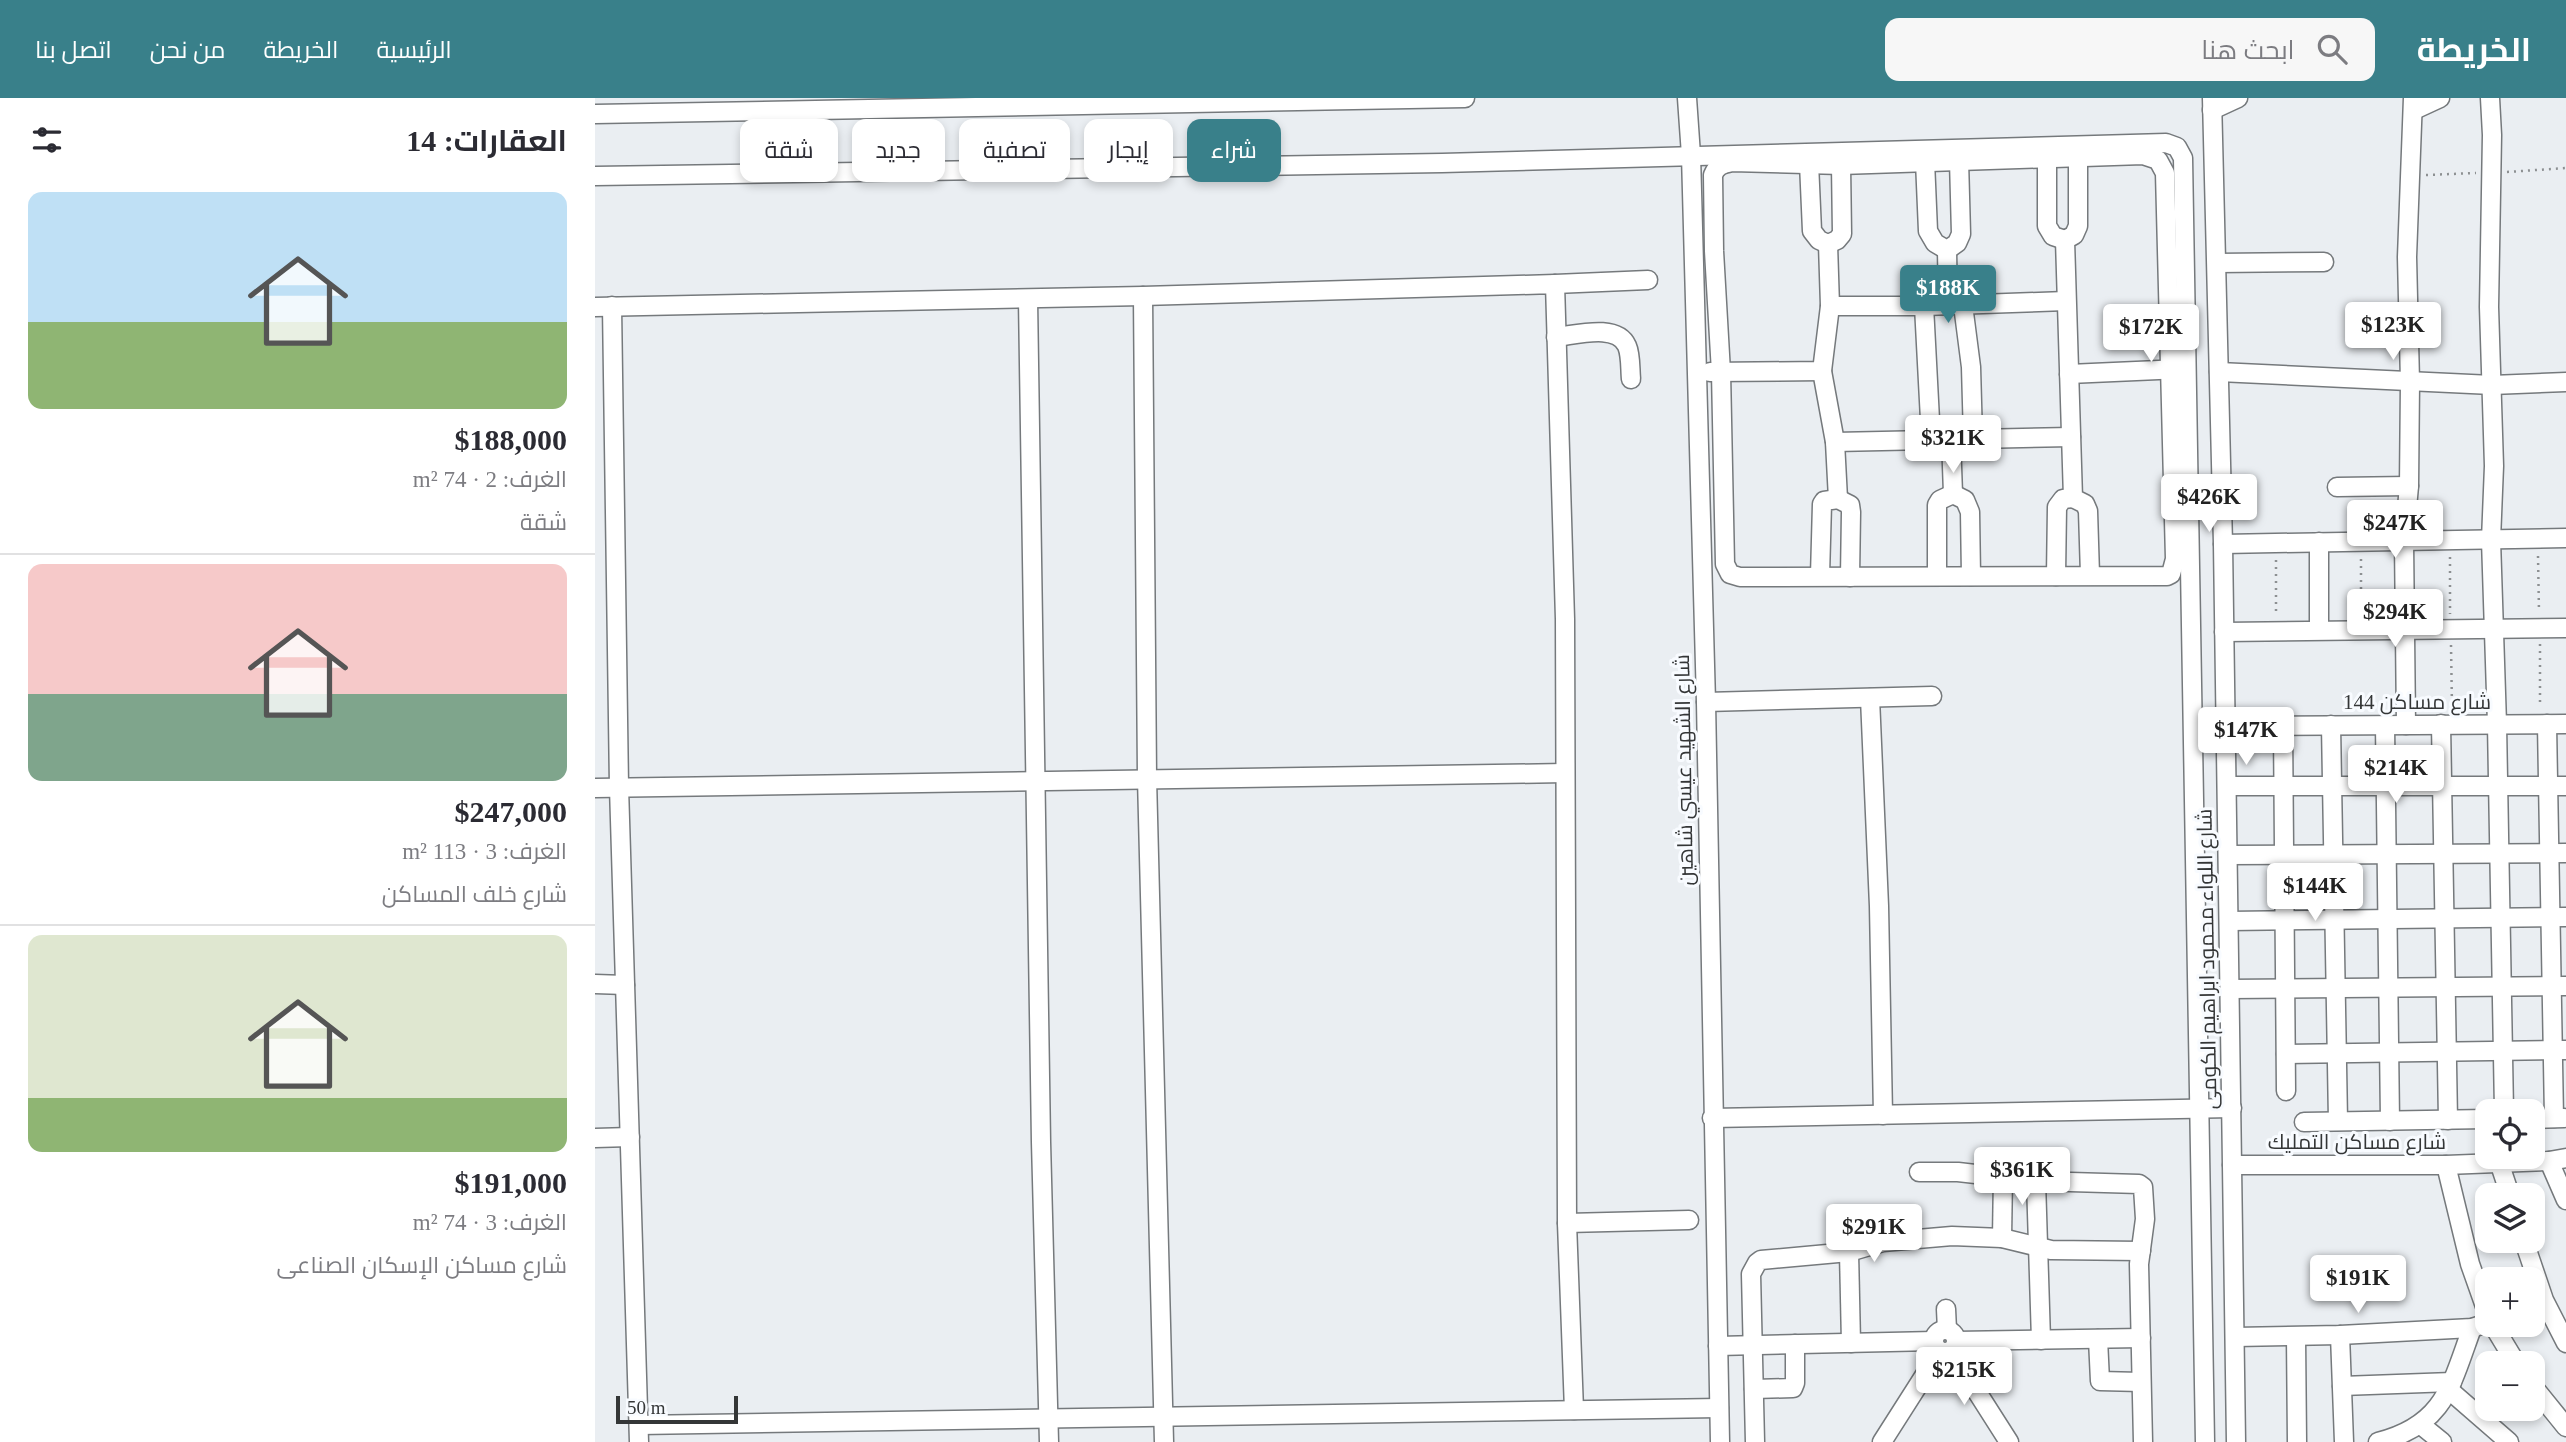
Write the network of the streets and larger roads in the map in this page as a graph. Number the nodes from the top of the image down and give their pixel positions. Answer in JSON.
{"nodes":[{"id":1,"x":1426,"y":98,"type":"edge"},
{"id":2,"x":1465,"y":98,"type":"edge"},
{"id":3,"x":1688,"y":98,"type":"edge"},
{"id":4,"x":2238,"y":98,"type":"edge"},
{"id":5,"x":2440,"y":98,"type":"edge"},
{"id":6,"x":2490,"y":98,"type":"edge"},
{"id":7,"x":1312,"y":99,"type":"edge"},
{"id":8,"x":1360,"y":99,"type":"edge"},
{"id":9,"x":1219,"y":100,"type":"edge"},
{"id":10,"x":1265,"y":100,"type":"edge"},
{"id":11,"x":1102,"y":101,"type":"edge"},
{"id":12,"x":1142,"y":101,"type":"edge"},
{"id":13,"x":1176,"y":101,"type":"edge"},
{"id":14,"x":1077,"y":102,"type":"edge"},
{"id":15,"x":942,"y":103,"type":"edge"},
{"id":16,"x":2212,"y":104,"type":"edge"},
{"id":17,"x":2414,"y":104,"type":"edge"},
{"id":18,"x":595,"y":114,"type":"edge"},
{"id":19,"x":1691,"y":155,"type":"junction"},
{"id":20,"x":1871,"y":157,"type":"junction"},
{"id":21,"x":2047,"y":158,"type":"junction"},
{"id":22,"x":2078,"y":159,"type":"junction"},
{"id":23,"x":1959,"y":160,"type":"junction"},
{"id":24,"x":1925,"y":161,"type":"junction"},
{"id":25,"x":1809,"y":163,"type":"junction"},
{"id":26,"x":1841,"y":165,"type":"junction"},
{"id":27,"x":595,"y":176,"type":"edge"},
{"id":28,"x":2065,"y":240,"type":"junction"},
{"id":29,"x":1828,"y":244,"type":"junction"},
{"id":30,"x":1947,"y":250,"type":"junction"},
{"id":31,"x":2324,"y":262,"type":"dead end"},
{"id":32,"x":2217,"y":263,"type":"junction"},
{"id":33,"x":1648,"y":280,"type":"dead end"},
{"id":34,"x":1555,"y":284,"type":"junction"},
{"id":35,"x":1143,"y":296,"type":"junction"},
{"id":36,"x":1028,"y":299,"type":"junction"},
{"id":37,"x":2066,"y":301,"type":"junction"},
{"id":38,"x":1956,"y":305,"type":"junction"},
{"id":39,"x":603,"y":306,"type":"edge"},
{"id":40,"x":1830,"y":306,"type":"junction"},
{"id":41,"x":1924,"y":306,"type":"junction"},
{"id":42,"x":1556,"y":337,"type":"junction"},
{"id":43,"x":2179,"y":369,"type":"junction"},
{"id":44,"x":1822,"y":371,"type":"junction"},
{"id":45,"x":1721,"y":372,"type":"junction"},
{"id":46,"x":2219,"y":372,"type":"junction"},
{"id":47,"x":1696,"y":373,"type":"junction"},
{"id":48,"x":2069,"y":373,"type":"junction"},
{"id":49,"x":1630,"y":379,"type":"dead end"},
{"id":50,"x":2410,"y":382,"type":"junction"},
{"id":51,"x":2566,"y":382,"type":"edge"},
{"id":52,"x":2492,"y":385,"type":"junction"},
{"id":53,"x":2071,"y":437,"type":"junction"},
{"id":54,"x":1951,"y":438,"type":"junction"},
{"id":55,"x":1973,"y":438,"type":"junction"},
{"id":56,"x":1931,"y":439,"type":"junction"},
{"id":57,"x":1835,"y":442,"type":"junction"},
{"id":58,"x":2409,"y":486,"type":"junction"},
{"id":59,"x":2337,"y":487,"type":"dead end"},
{"id":60,"x":1952,"y":494,"type":"junction"},
{"id":61,"x":2073,"y":498,"type":"junction"},
{"id":62,"x":1838,"y":499,"type":"junction"},
{"id":63,"x":2566,"y":538,"type":"edge"},
{"id":64,"x":2491,"y":540,"type":"junction"},
{"id":65,"x":2404,"y":541,"type":"junction"},
{"id":66,"x":2319,"y":542,"type":"junction"},
{"id":67,"x":2223,"y":544,"type":"junction"},
{"id":68,"x":2090,"y":575,"type":"junction"},
{"id":69,"x":1820,"y":576,"type":"junction"},
{"id":70,"x":1937,"y":576,"type":"junction"},
{"id":71,"x":1971,"y":576,"type":"junction"},
{"id":72,"x":2056,"y":576,"type":"junction"},
{"id":73,"x":1850,"y":577,"type":"junction"},
{"id":74,"x":2566,"y":628,"type":"edge"},
{"id":75,"x":2494,"y":629,"type":"junction"},
{"id":76,"x":2405,"y":630,"type":"junction"},
{"id":77,"x":2319,"y":631,"type":"junction"},
{"id":78,"x":2224,"y":632,"type":"junction"},
{"id":79,"x":1932,"y":696,"type":"dead end"},
{"id":80,"x":1870,"y":698,"type":"junction"},
{"id":81,"x":1706,"y":702,"type":"junction"},
{"id":82,"x":2441,"y":724,"type":"junction"},
{"id":83,"x":2497,"y":724,"type":"junction"},
{"id":84,"x":2547,"y":724,"type":"junction"},
{"id":85,"x":2566,"y":724,"type":"edge"},
{"id":86,"x":2331,"y":725,"type":"junction"},
{"id":87,"x":2385,"y":725,"type":"junction"},
{"id":88,"x":2406,"y":725,"type":"junction"},
{"id":89,"x":2226,"y":726,"type":"junction"},
{"id":90,"x":2283,"y":726,"type":"junction"},
{"id":91,"x":1565,"y":773,"type":"junction"},
{"id":92,"x":1147,"y":778,"type":"junction"},
{"id":93,"x":1035,"y":780,"type":"junction"},
{"id":94,"x":2227,"y":786,"type":"junction"},
{"id":95,"x":2284,"y":786,"type":"junction"},
{"id":96,"x":2332,"y":786,"type":"junction"},
{"id":97,"x":2386,"y":786,"type":"junction"},
{"id":98,"x":2442,"y":786,"type":"junction"},
{"id":99,"x":2498,"y":786,"type":"junction"},
{"id":100,"x":2557,"y":786,"type":"edge"},
{"id":101,"x":619,"y":787,"type":"junction"},
{"id":102,"x":595,"y":788,"type":"edge"},
{"id":103,"x":2443,"y":853,"type":"junction"},
{"id":104,"x":2500,"y":853,"type":"junction"},
{"id":105,"x":2558,"y":853,"type":"edge"},
{"id":106,"x":2333,"y":854,"type":"junction"},
{"id":107,"x":2387,"y":854,"type":"junction"},
{"id":108,"x":2228,"y":855,"type":"junction"},
{"id":109,"x":2284,"y":855,"type":"junction"},
{"id":110,"x":2501,"y":917,"type":"junction"},
{"id":111,"x":2558,"y":917,"type":"edge"},
{"id":112,"x":2444,"y":918,"type":"junction"},
{"id":113,"x":2334,"y":919,"type":"junction"},
{"id":114,"x":2388,"y":919,"type":"junction"},
{"id":115,"x":2285,"y":920,"type":"junction"},
{"id":116,"x":2229,"y":921,"type":"junction"},
{"id":117,"x":595,"y":984,"type":"edge"},
{"id":118,"x":625,"y":985,"type":"junction"},
{"id":119,"x":2502,"y":986,"type":"junction"},
{"id":120,"x":2559,"y":986,"type":"edge"},
{"id":121,"x":2445,"y":987,"type":"junction"},
{"id":122,"x":2336,"y":988,"type":"junction"},
{"id":123,"x":2389,"y":988,"type":"junction"},
{"id":124,"x":2230,"y":989,"type":"junction"},
{"id":125,"x":2285,"y":989,"type":"junction"},
{"id":126,"x":2503,"y":1051,"type":"junction"},
{"id":127,"x":2559,"y":1051,"type":"edge"},
{"id":128,"x":2447,"y":1052,"type":"junction"},
{"id":129,"x":2337,"y":1053,"type":"junction"},
{"id":130,"x":2390,"y":1053,"type":"junction"},
{"id":131,"x":2286,"y":1054,"type":"junction"},
{"id":132,"x":2286,"y":1091,"type":"dead end"},
{"id":133,"x":2504,"y":1099,"type":"edge"},
{"id":134,"x":2232,"y":1108,"type":"junction"},
{"id":135,"x":2199,"y":1109,"type":"junction"},
{"id":136,"x":1883,"y":1115,"type":"junction"},
{"id":137,"x":1713,"y":1118,"type":"junction"},
{"id":138,"x":2560,"y":1118,"type":"edge"},
{"id":139,"x":2475,"y":1119,"type":"edge"},
{"id":140,"x":2448,"y":1120,"type":"junction"},
{"id":141,"x":2338,"y":1121,"type":"junction"},
{"id":142,"x":2390,"y":1121,"type":"junction"},
{"id":143,"x":2304,"y":1122,"type":"dead end"},
{"id":144,"x":630,"y":1137,"type":"junction"},
{"id":145,"x":595,"y":1138,"type":"edge"},
{"id":146,"x":2558,"y":1159,"type":"edge"},
{"id":147,"x":2475,"y":1163,"type":"edge"},
{"id":148,"x":2232,"y":1165,"type":"junction"},
{"id":149,"x":2446,"y":1165,"type":"junction"},
{"id":150,"x":1919,"y":1172,"type":"dead end"},
{"id":151,"x":2003,"y":1176,"type":"junction"},
{"id":152,"x":2036,"y":1181,"type":"junction"},
{"id":153,"x":2566,"y":1200,"type":"edge"},
{"id":154,"x":1689,"y":1220,"type":"dead end"},
{"id":155,"x":1567,"y":1223,"type":"junction"},
{"id":156,"x":2002,"y":1238,"type":"junction"},
{"id":157,"x":2039,"y":1248,"type":"junction"},
{"id":158,"x":2141,"y":1251,"type":"junction"},
{"id":159,"x":1849,"y":1252,"type":"junction"},
{"id":160,"x":2475,"y":1278,"type":"edge"},
{"id":161,"x":1947,"y":1309,"type":"dead end"},
{"id":162,"x":2545,"y":1313,"type":"edge"},
{"id":163,"x":2475,"y":1325,"type":"edge"},
{"id":164,"x":2475,"y":1333,"type":"edge"},
{"id":165,"x":2340,"y":1335,"type":"junction"},
{"id":166,"x":2296,"y":1336,"type":"junction"},
{"id":167,"x":2235,"y":1337,"type":"junction"},
{"id":168,"x":2141,"y":1338,"type":"junction"},
{"id":169,"x":2098,"y":1339,"type":"junction"},
{"id":170,"x":2041,"y":1340,"type":"junction"},
{"id":171,"x":1851,"y":1343,"type":"junction"},
{"id":172,"x":1946,"y":1343,"type":"junction"},
{"id":173,"x":2566,"y":1343,"type":"edge"},
{"id":174,"x":1795,"y":1344,"type":"junction"},
{"id":175,"x":1753,"y":1345,"type":"junction"},
{"id":176,"x":1718,"y":1346,"type":"junction"},
{"id":177,"x":2141,"y":1382,"type":"junction"},
{"id":178,"x":2450,"y":1386,"type":"junction"},
{"id":179,"x":2341,"y":1387,"type":"junction"},
{"id":180,"x":1754,"y":1389,"type":"junction"},
{"id":181,"x":2545,"y":1401,"type":"edge"},
{"id":182,"x":1719,"y":1408,"type":"junction"},
{"id":183,"x":1574,"y":1410,"type":"junction"},
{"id":184,"x":1164,"y":1417,"type":"junction"},
{"id":185,"x":1049,"y":1419,"type":"junction"},
{"id":186,"x":2421,"y":1425,"type":"junction"},
{"id":187,"x":2566,"y":1427,"type":"edge"},
{"id":188,"x":639,"y":1434,"type":"edge"},
{"id":189,"x":1049,"y":1442,"type":"edge"},
{"id":190,"x":1164,"y":1442,"type":"edge"},
{"id":191,"x":1720,"y":1442,"type":"edge"},
{"id":192,"x":1755,"y":1442,"type":"edge"},
{"id":193,"x":1882,"y":1442,"type":"edge"},
{"id":194,"x":2009,"y":1442,"type":"edge"},
{"id":195,"x":2143,"y":1442,"type":"edge"},
{"id":196,"x":2205,"y":1442,"type":"edge"},
{"id":197,"x":2236,"y":1442,"type":"edge"},
{"id":198,"x":2297,"y":1442,"type":"edge"},
{"id":199,"x":2344,"y":1442,"type":"edge"},
{"id":200,"x":2382,"y":1442,"type":"edge"},
{"id":201,"x":2442,"y":1442,"type":"edge"},
{"id":202,"x":2509,"y":1442,"type":"edge"}],
"edges":[{"from":1,"to":2,"type":"street"},
{"from":1,"to":8,"type":"street"},
{"from":3,"to":19,"type":"street","name":"شارع الشهيد عيسي شاهين"},
{"from":4,"to":16,"type":"street"},
{"from":5,"to":17,"type":"street"},
{"from":6,"to":52,"type":"street"},
{"from":7,"to":8,"type":"street"},
{"from":7,"to":10,"type":"street"},
{"from":9,"to":10,"type":"street"},
{"from":9,"to":13,"type":"street"},
{"from":11,"to":12,"type":"street"},
{"from":11,"to":14,"type":"street"},
{"from":12,"to":13,"type":"street"},
{"from":14,"to":15,"type":"street"},
{"from":15,"to":18,"type":"street"},
{"from":16,"to":32,"type":"street","name":"شارع اللواء محمود ابراهيم الكومى"},
{"from":17,"to":50,"type":"street"},
{"from":19,"to":20,"type":"street"},
{"from":19,"to":27,"type":"street"},
{"from":19,"to":47,"type":"street","name":"شارع الشهيد عيسي شاهين"},
{"from":20,"to":24,"type":"street"},
{"from":20,"to":26,"type":"street"},
{"from":20,"to":43,"type":"street"},
{"from":21,"to":22,"type":"street"},
{"from":21,"to":23,"type":"street"},
{"from":21,"to":28,"type":"street"},
{"from":22,"to":28,"type":"street"},
{"from":22,"to":43,"type":"street"},
{"from":23,"to":24,"type":"street"},
{"from":23,"to":30,"type":"street"},
{"from":24,"to":30,"type":"street"},
{"from":25,"to":26,"type":"street"},
{"from":25,"to":29,"type":"street"},
{"from":25,"to":45,"type":"street"},
{"from":26,"to":29,"type":"street"},
{"from":28,"to":37,"type":"street"},
{"from":29,"to":40,"type":"street"},
{"from":30,"to":38,"type":"street"},
{"from":31,"to":32,"type":"street"},
{"from":32,"to":46,"type":"street","name":"شارع اللواء محمود ابراهيم الكومى"},
{"from":33,"to":34,"type":"street"},
{"from":34,"to":35,"type":"street"},
{"from":34,"to":42,"type":"street"},
{"from":35,"to":36,"type":"street"},
{"from":35,"to":92,"type":"street"},
{"from":36,"to":39,"type":"street"},
{"from":36,"to":93,"type":"street"},
{"from":37,"to":38,"type":"street"},
{"from":37,"to":48,"type":"street"},
{"from":38,"to":41,"type":"street"},
{"from":38,"to":55,"type":"street"},
{"from":39,"to":101,"type":"street"},
{"from":40,"to":41,"type":"street"},
{"from":40,"to":44,"type":"street"},
{"from":41,"to":56,"type":"street"},
{"from":42,"to":49,"type":"street"},
{"from":42,"to":91,"type":"street"},
{"from":43,"to":48,"type":"street"},
{"from":43,"to":68,"type":"street"},
{"from":43,"to":135,"type":"street"},
{"from":44,"to":45,"type":"street"},
{"from":44,"to":57,"type":"street"},
{"from":45,"to":47,"type":"street"},
{"from":45,"to":69,"type":"street"},
{"from":46,"to":50,"type":"street"},
{"from":46,"to":67,"type":"street","name":"شارع اللواء محمود ابراهيم الكومى"},
{"from":47,"to":81,"type":"street","name":"شارع الشهيد عيسي شاهين"},
{"from":48,"to":53,"type":"street"},
{"from":50,"to":52,"type":"street"},
{"from":50,"to":58,"type":"street"},
{"from":51,"to":52,"type":"street"},
{"from":52,"to":64,"type":"street"},
{"from":53,"to":55,"type":"street"},
{"from":53,"to":61,"type":"street"},
{"from":54,"to":55,"type":"street"},
{"from":54,"to":56,"type":"street"},
{"from":54,"to":60,"type":"street"},
{"from":56,"to":57,"type":"street"},
{"from":57,"to":62,"type":"street"},
{"from":58,"to":59,"type":"street"},
{"from":58,"to":65,"type":"street"},
{"from":60,"to":70,"type":"street"},
{"from":60,"to":71,"type":"street"},
{"from":61,"to":68,"type":"street"},
{"from":61,"to":72,"type":"street"},
{"from":62,"to":69,"type":"street"},
{"from":62,"to":73,"type":"street"},
{"from":63,"to":64,"type":"street"},
{"from":64,"to":65,"type":"street"},
{"from":64,"to":75,"type":"street"},
{"from":65,"to":66,"type":"street"},
{"from":65,"to":76,"type":"street"},
{"from":66,"to":67,"type":"street"},
{"from":66,"to":77,"type":"street"},
{"from":67,"to":78,"type":"street","name":"شارع اللواء محمود ابراهيم الكومى"},
{"from":68,"to":72,"type":"street"},
{"from":69,"to":73,"type":"street"},
{"from":70,"to":71,"type":"street"},
{"from":70,"to":73,"type":"street"},
{"from":71,"to":72,"type":"street"},
{"from":74,"to":75,"type":"street"},
{"from":75,"to":76,"type":"street"},
{"from":75,"to":83,"type":"street"},
{"from":76,"to":77,"type":"street"},
{"from":76,"to":88,"type":"street"},
{"from":77,"to":78,"type":"street"},
{"from":78,"to":89,"type":"street","name":"شارع اللواء محمود ابراهيم الكومى"},
{"from":79,"to":80,"type":"street"},
{"from":80,"to":81,"type":"street"},
{"from":80,"to":136,"type":"street"},
{"from":81,"to":137,"type":"street","name":"شارع الشهيد عيسي شاهين"},
{"from":82,"to":83,"type":"street","name":"شارع مساكن 144"},
{"from":82,"to":88,"type":"street","name":"شارع مساكن 144"},
{"from":82,"to":98,"type":"street"},
{"from":83,"to":84,"type":"street","name":"شارع مساكن 144"},
{"from":83,"to":99,"type":"street"},
{"from":84,"to":85,"type":"street","name":"شارع مساكن 144"},
{"from":84,"to":100,"type":"street"},
{"from":86,"to":87,"type":"street","name":"شارع مساكن 144"},
{"from":86,"to":90,"type":"street","name":"شارع مساكن 144"},
{"from":86,"to":96,"type":"street"},
{"from":87,"to":88,"type":"street","name":"شارع مساكن 144"},
{"from":87,"to":97,"type":"street"},
{"from":89,"to":90,"type":"street","name":"شارع مساكن 144"},
{"from":89,"to":94,"type":"street","name":"شارع اللواء محمود ابراهيم الكومى"},
{"from":90,"to":95,"type":"street"},
{"from":91,"to":92,"type":"street"},
{"from":91,"to":155,"type":"street"},
{"from":92,"to":93,"type":"street"},
{"from":92,"to":184,"type":"street"},
{"from":93,"to":101,"type":"street"},
{"from":93,"to":185,"type":"street"},
{"from":94,"to":95,"type":"street"},
{"from":94,"to":108,"type":"street","name":"شارع اللواء محمود ابراهيم الكومى"},
{"from":95,"to":96,"type":"street"},
{"from":95,"to":109,"type":"street"},
{"from":96,"to":97,"type":"street"},
{"from":96,"to":106,"type":"street"},
{"from":97,"to":98,"type":"street"},
{"from":97,"to":107,"type":"street"},
{"from":98,"to":99,"type":"street"},
{"from":98,"to":103,"type":"street"},
{"from":99,"to":100,"type":"street"},
{"from":99,"to":104,"type":"street"},
{"from":100,"to":105,"type":"street"},
{"from":101,"to":102,"type":"street"},
{"from":101,"to":118,"type":"street"},
{"from":103,"to":104,"type":"street"},
{"from":103,"to":107,"type":"street"},
{"from":103,"to":112,"type":"street"},
{"from":104,"to":105,"type":"street"},
{"from":104,"to":110,"type":"street"},
{"from":105,"to":111,"type":"street"},
{"from":106,"to":107,"type":"street"},
{"from":106,"to":109,"type":"street"},
{"from":106,"to":113,"type":"street"},
{"from":107,"to":114,"type":"street"},
{"from":108,"to":109,"type":"street"},
{"from":108,"to":116,"type":"street","name":"شارع اللواء محمود ابراهيم الكومى"},
{"from":109,"to":115,"type":"street"},
{"from":110,"to":111,"type":"street"},
{"from":110,"to":112,"type":"street"},
{"from":110,"to":119,"type":"street"},
{"from":111,"to":120,"type":"street"},
{"from":112,"to":114,"type":"street"},
{"from":112,"to":121,"type":"street"},
{"from":113,"to":114,"type":"street"},
{"from":113,"to":115,"type":"street"},
{"from":113,"to":122,"type":"street"},
{"from":114,"to":123,"type":"street"},
{"from":115,"to":116,"type":"street"},
{"from":115,"to":125,"type":"street"},
{"from":116,"to":124,"type":"street","name":"شارع اللواء محمود ابراهيم الكومى"},
{"from":117,"to":118,"type":"street"},
{"from":118,"to":144,"type":"street"},
{"from":119,"to":120,"type":"street"},
{"from":119,"to":121,"type":"street"},
{"from":119,"to":126,"type":"street"},
{"from":120,"to":127,"type":"street"},
{"from":121,"to":123,"type":"street"},
{"from":121,"to":128,"type":"street"},
{"from":122,"to":123,"type":"street"},
{"from":122,"to":125,"type":"street"},
{"from":122,"to":129,"type":"street"},
{"from":123,"to":130,"type":"street"},
{"from":124,"to":125,"type":"street"},
{"from":124,"to":134,"type":"street","name":"شارع اللواء محمود ابراهيم الكومى"},
{"from":125,"to":131,"type":"street"},
{"from":126,"to":127,"type":"street"},
{"from":126,"to":128,"type":"street"},
{"from":126,"to":133,"type":"street"},
{"from":127,"to":138,"type":"street"},
{"from":128,"to":130,"type":"street"},
{"from":128,"to":140,"type":"street"},
{"from":129,"to":130,"type":"street"},
{"from":129,"to":131,"type":"street"},
{"from":129,"to":141,"type":"street"},
{"from":130,"to":142,"type":"street"},
{"from":131,"to":132,"type":"street"},
{"from":134,"to":135,"type":"street"},
{"from":134,"to":148,"type":"street","name":"شارع اللواء محمود ابراهيم الكومى"},
{"from":135,"to":136,"type":"street"},
{"from":135,"to":196,"type":"street"},
{"from":136,"to":137,"type":"street"},
{"from":137,"to":176,"type":"street","name":"شارع الشهيد عيسي شاهين"},
{"from":139,"to":140,"type":"street"},
{"from":140,"to":142,"type":"street"},
{"from":141,"to":142,"type":"street"},
{"from":141,"to":143,"type":"street"},
{"from":144,"to":145,"type":"street"},
{"from":144,"to":188,"type":"street"},
{"from":146,"to":153,"type":"street"},
{"from":147,"to":149,"type":"street","name":"شارع مساكن التمليك"},
{"from":148,"to":149,"type":"street","name":"شارع مساكن التمليك"},
{"from":148,"to":167,"type":"street","name":"شارع اللواء محمود ابراهيم الكومى"},
{"from":149,"to":160,"type":"street"},
{"from":150,"to":151,"type":"street"},
{"from":151,"to":152,"type":"street"},
{"from":151,"to":156,"type":"street"},
{"from":152,"to":157,"type":"street"},
{"from":152,"to":158,"type":"street"},
{"from":154,"to":155,"type":"street"},
{"from":155,"to":183,"type":"street"},
{"from":156,"to":157,"type":"street"},
{"from":156,"to":159,"type":"street"},
{"from":157,"to":158,"type":"street"},
{"from":157,"to":170,"type":"street"},
{"from":158,"to":168,"type":"street"},
{"from":159,"to":171,"type":"street"},
{"from":159,"to":175,"type":"street"},
{"from":161,"to":172,"type":"street"},
{"from":162,"to":173,"type":"street"},
{"from":163,"to":165,"type":"street"},
{"from":164,"to":178,"type":"street"},
{"from":165,"to":166,"type":"street"},
{"from":165,"to":179,"type":"street"},
{"from":166,"to":167,"type":"street"},
{"from":166,"to":198,"type":"street"},
{"from":167,"to":197,"type":"street","name":"شارع اللواء محمود ابراهيم الكومى"},
{"from":168,"to":169,"type":"street"},
{"from":168,"to":177,"type":"street"},
{"from":169,"to":170,"type":"street"},
{"from":169,"to":177,"type":"street"},
{"from":170,"to":172,"type":"street"},
{"from":171,"to":172,"type":"street"},
{"from":171,"to":174,"type":"street"},
{"from":172,"to":193,"type":"street"},
{"from":172,"to":194,"type":"street"},
{"from":174,"to":175,"type":"street"},
{"from":174,"to":180,"type":"street"},
{"from":175,"to":176,"type":"street"},
{"from":175,"to":180,"type":"street"},
{"from":176,"to":182,"type":"street","name":"شارع الشهيد عيسي شاهين"},
{"from":177,"to":195,"type":"street"},
{"from":178,"to":179,"type":"street"},
{"from":178,"to":186,"type":"street"},
{"from":178,"to":202,"type":"street"},
{"from":179,"to":199,"type":"street"},
{"from":180,"to":192,"type":"street"},
{"from":181,"to":187,"type":"street"},
{"from":182,"to":183,"type":"street"},
{"from":182,"to":191,"type":"street","name":"شارع الشهيد عيسي شاهين"},
{"from":183,"to":184,"type":"street"},
{"from":184,"to":185,"type":"street"},
{"from":184,"to":190,"type":"street"},
{"from":185,"to":188,"type":"street"},
{"from":185,"to":189,"type":"street"},
{"from":186,"to":200,"type":"street"},
{"from":186,"to":201,"type":"street"}]}
